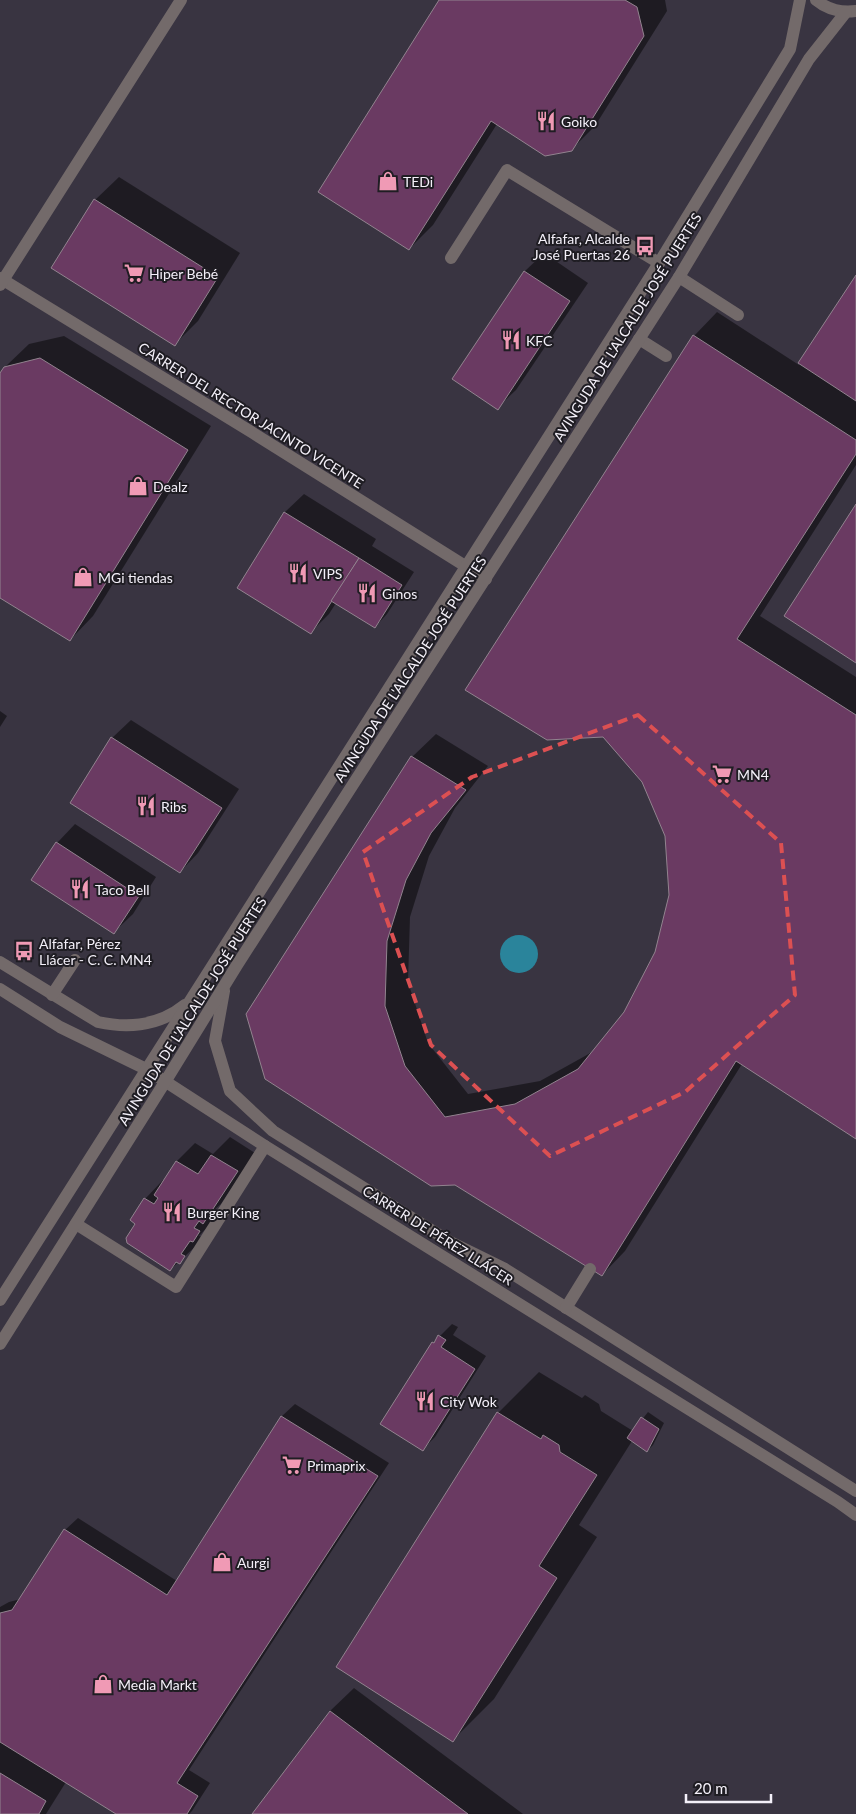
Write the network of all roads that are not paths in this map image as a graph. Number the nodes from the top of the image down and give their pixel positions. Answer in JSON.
{"nodes":[{"id":1,"x":181,"y":0,"type":"edge"},
{"id":2,"x":800,"y":0,"type":"edge"},
{"id":3,"x":816,"y":0,"type":"edge"},
{"id":4,"x":851,"y":12,"type":"edge"},
{"id":5,"x":451,"y":258,"type":"dead end"},
{"id":6,"x":660,"y":263,"type":"junction"},
{"id":7,"x":679,"y":276,"type":"junction"},
{"id":8,"x":1,"y":282,"type":"edge"},
{"id":9,"x":738,"y":315,"type":"dead end"},
{"id":10,"x":639,"y":339,"type":"junction"},
{"id":11,"x":666,"y":356,"type":"dead end"},
{"id":12,"x":467,"y":567,"type":"junction"},
{"id":13,"x":486,"y":579,"type":"junction"},
{"id":14,"x":76,"y":960,"type":"dead end"},
{"id":15,"x":0,"y":962,"type":"edge"},
{"id":16,"x":226,"y":984,"type":"junction"},
{"id":17,"x":0,"y":989,"type":"edge"},
{"id":18,"x":52,"y":995,"type":"junction"},
{"id":19,"x":191,"y":1000,"type":"junction"},
{"id":20,"x":146,"y":1070,"type":"junction"},
{"id":21,"x":166,"y":1082,"type":"junction"},
{"id":22,"x":265,"y":1146,"type":"junction"},
{"id":23,"x":76,"y":1224,"type":"junction"},
{"id":24,"x":590,"y":1269,"type":"dead end"},
{"id":25,"x":0,"y":1300,"type":"edge"},
{"id":26,"x":566,"y":1308,"type":"junction"},
{"id":27,"x":0,"y":1344,"type":"edge"},
{"id":28,"x":856,"y":1491,"type":"edge"},
{"id":29,"x":856,"y":1516,"type":"edge"}],
"edges":[{"from":1,"to":8,"type":"street"},
{"from":2,"to":6,"type":"street","name":"AVINGUDA DE L'ALCALDE JOSÉ PUERTES"},
{"from":3,"to":4,"type":"street"},
{"from":4,"to":7,"type":"street","name":"AVINGUDA DE L'ALCALDE JOSÉ PUERTES"},
{"from":5,"to":6,"type":"street"},
{"from":6,"to":12,"type":"street","name":"AVINGUDA DE L'ALCALDE JOSÉ PUERTES"},
{"from":7,"to":9,"type":"street"},
{"from":7,"to":10,"type":"street","name":"AVINGUDA DE L'ALCALDE JOSÉ PUERTES"},
{"from":8,"to":12,"type":"street","name":"CARRER DEL RECTOR JACINTO VICENTE"},
{"from":10,"to":11,"type":"street"},
{"from":10,"to":13,"type":"street","name":"AVINGUDA DE L'ALCALDE JOSÉ PUERTES"},
{"from":12,"to":13,"type":"street","name":"CARRER DEL RECTOR JACINTO VICENTE"},
{"from":12,"to":19,"type":"street","name":"AVINGUDA DE L'ALCALDE JOSÉ PUERTES"},
{"from":13,"to":16,"type":"street","name":"AVINGUDA DE L'ALCALDE JOSÉ PUERTES"},
{"from":14,"to":18,"type":"street"},
{"from":15,"to":18,"type":"street"},
{"from":16,"to":21,"type":"street","name":"AVINGUDA DE L'ALCALDE JOSÉ PUERTES"},
{"from":16,"to":26,"type":"street","name":"CARRER DE PÉREZ LLÁCER"},
{"from":17,"to":20,"type":"street","name":"CARRER DE PÉREZ LLÁCER"},
{"from":18,"to":19,"type":"street"},
{"from":19,"to":20,"type":"street","name":"AVINGUDA DE L'ALCALDE JOSÉ PUERTES"},
{"from":20,"to":21,"type":"street","name":"CARRER DE PÉREZ LLÁCER"},
{"from":20,"to":25,"type":"street","name":"AVINGUDA DE L'ALCALDE JOSÉ PUERTES"},
{"from":21,"to":22,"type":"street","name":"CARRER DE PÉREZ LLÁCER"},
{"from":21,"to":23,"type":"street","name":"AVINGUDA DE L'ALCALDE JOSÉ PUERTES"},
{"from":22,"to":23,"type":"street"},
{"from":22,"to":29,"type":"street","name":"CARRER DE PÉREZ LLÁCER"},
{"from":23,"to":27,"type":"street","name":"AVINGUDA DE L'ALCALDE JOSÉ PUERTES"},
{"from":24,"to":26,"type":"street"},
{"from":26,"to":28,"type":"street","name":"CARRER DE PÉREZ LLÁCER"}]}
